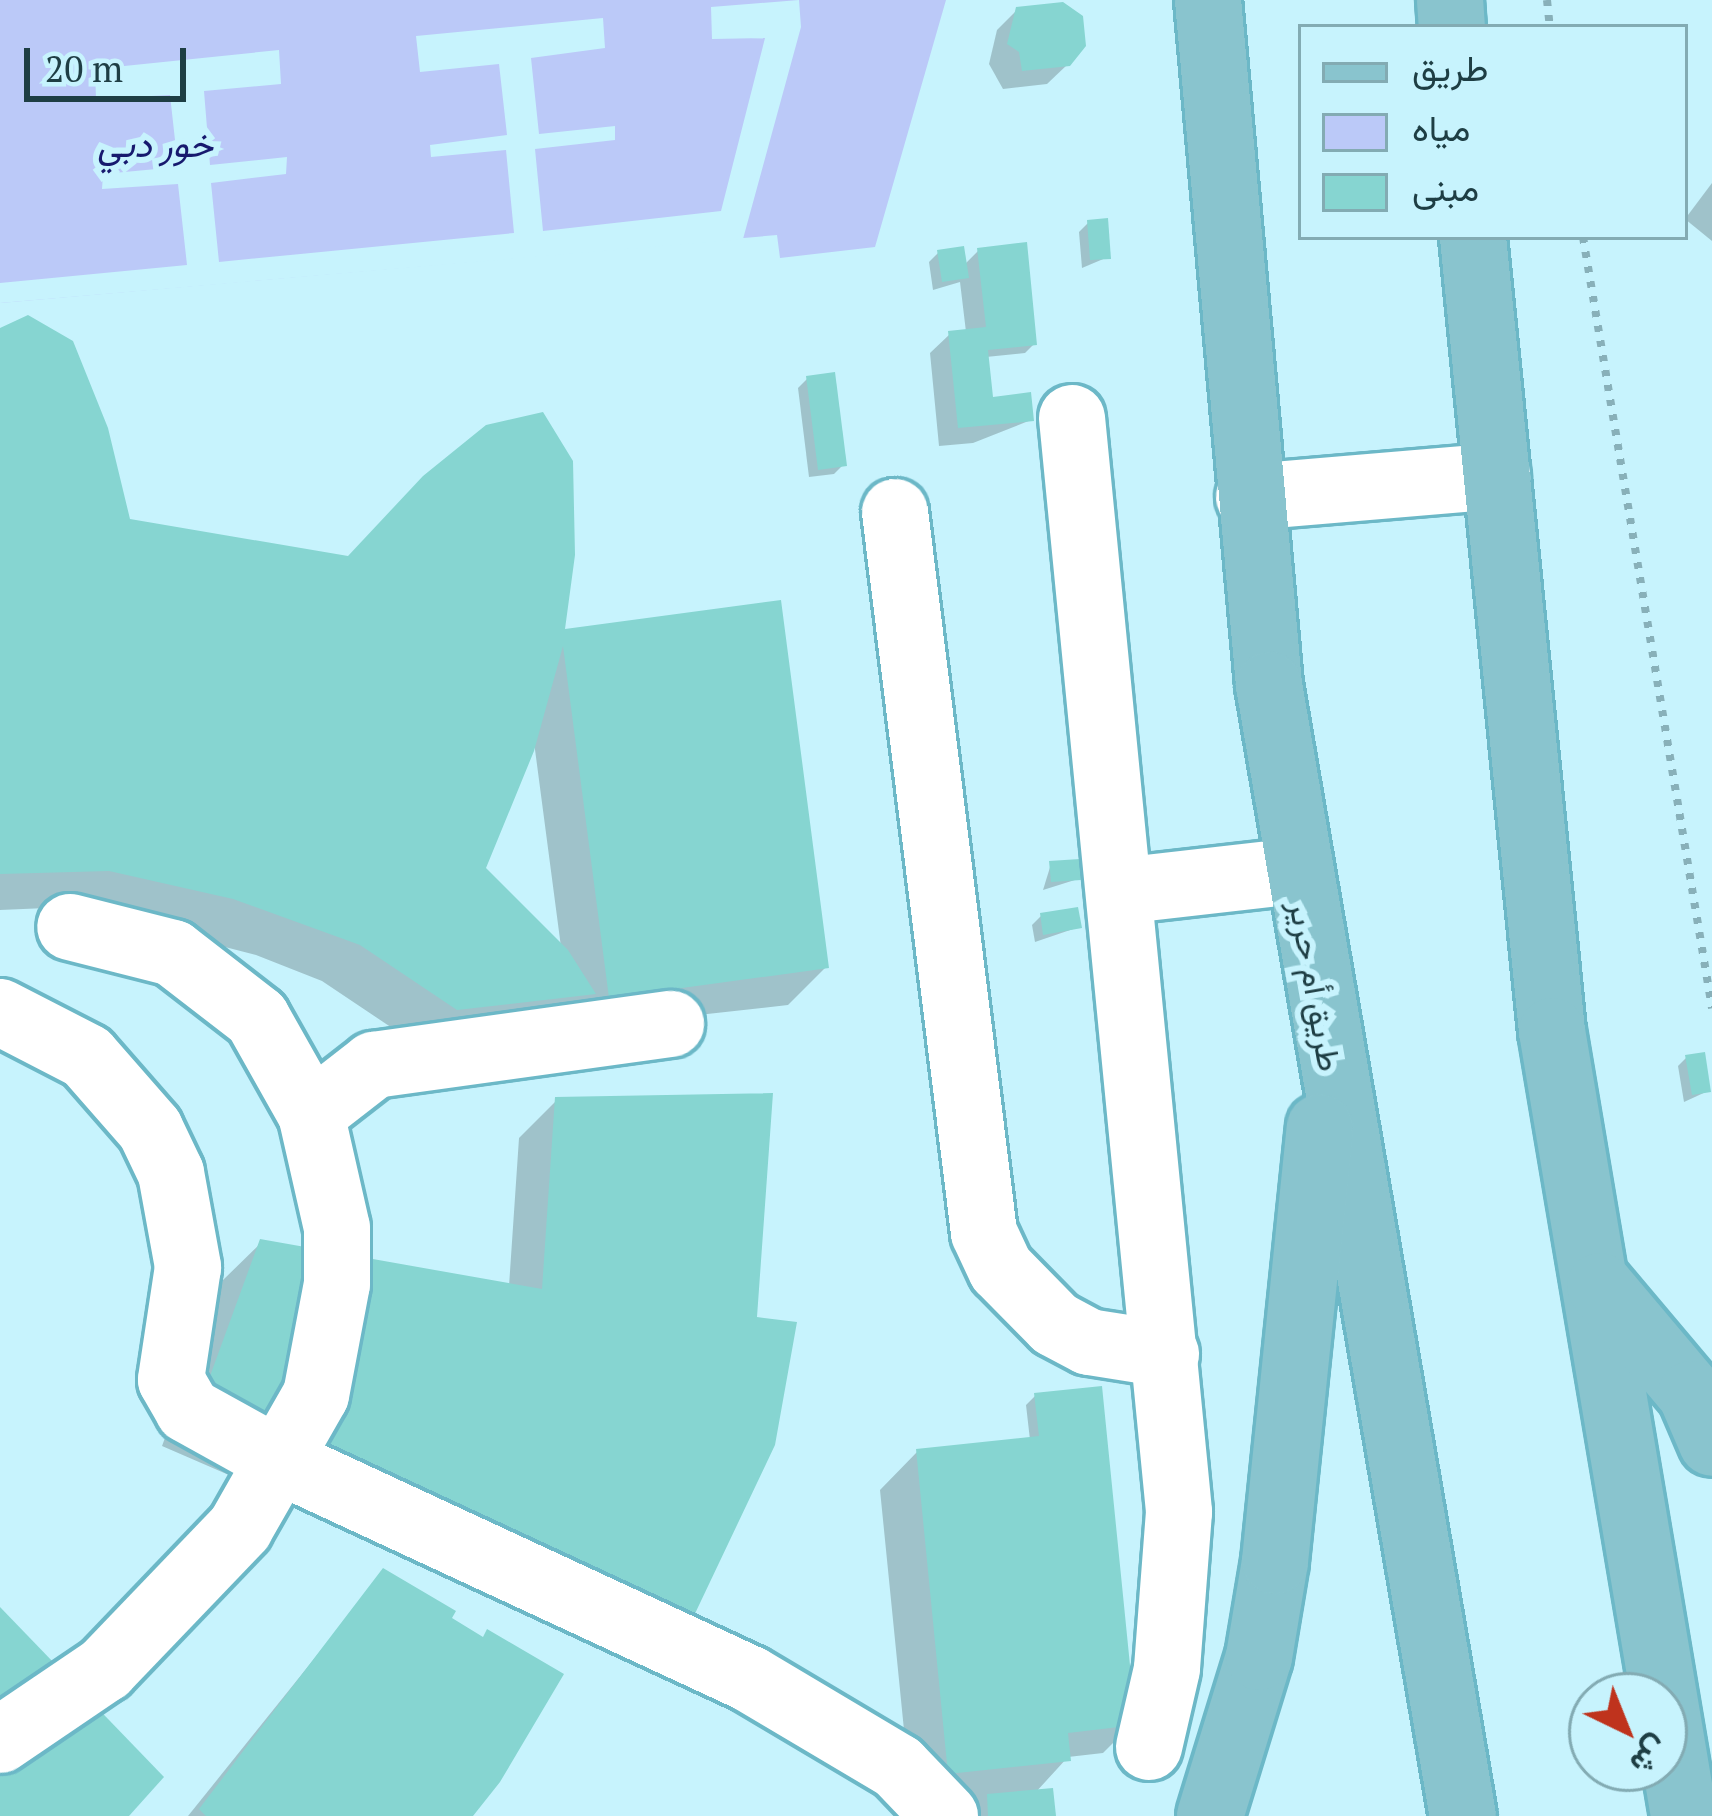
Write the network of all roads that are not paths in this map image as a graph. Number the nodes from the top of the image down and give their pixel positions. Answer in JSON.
{"nodes":[{"id":1,"x":1208,"y":0,"type":"edge"},
{"id":2,"x":1473,"y":240,"type":"edge"},
{"id":3,"x":1072,"y":418,"type":"dead end"},
{"id":4,"x":1497,"y":476,"type":"junction"},
{"id":5,"x":1249,"y":497,"type":"junction"},
{"id":6,"x":895,"y":512,"type":"dead end"},
{"id":7,"x":1296,"y":872,"type":"junction"},
{"id":8,"x":1120,"y":891,"type":"junction"},
{"id":9,"x":24,"y":1021,"type":"edge"},
{"id":10,"x":671,"y":1024,"type":"dead end"},
{"id":11,"x":1328,"y":1058,"type":"junction"},
{"id":12,"x":311,"y":1114,"type":"junction"},
{"id":13,"x":1600,"y":1286,"type":"junction"},
{"id":14,"x":1166,"y":1354,"type":"junction"},
{"id":15,"x":1712,"y":1443,"type":"edge"},
{"id":16,"x":280,"y":1461,"type":"junction"},
{"id":17,"x":0,"y":1740,"type":"edge"},
{"id":18,"x":1149,"y":1747,"type":"dead end"},
{"id":19,"x":945,"y":1816,"type":"edge"},
{"id":20,"x":1210,"y":1816,"type":"edge"},
{"id":21,"x":1463,"y":1816,"type":"edge"},
{"id":22,"x":1684,"y":1816,"type":"edge"}],
"edges":[{"from":1,"to":5,"type":"main road","name":"طريق أم حرير"},
{"from":2,"to":4,"type":"main road"},
{"from":3,"to":8,"type":"lane"},
{"from":4,"to":5,"type":"lane"},
{"from":4,"to":13,"type":"main road"},
{"from":5,"to":7,"type":"main road","name":"طريق أم حرير"},
{"from":6,"to":14,"type":"lane"},
{"from":7,"to":8,"type":"lane"},
{"from":7,"to":11,"type":"main road","name":"طريق أم حرير"},
{"from":8,"to":14,"type":"lane"},
{"from":9,"to":12,"type":"lane"},
{"from":9,"to":16,"type":"lane"},
{"from":10,"to":12,"type":"lane"},
{"from":11,"to":20,"type":"main road"},
{"from":11,"to":21,"type":"main road","name":"طريق أم حرير"},
{"from":12,"to":16,"type":"lane"},
{"from":13,"to":15,"type":"main road"},
{"from":13,"to":22,"type":"main road"},
{"from":14,"to":18,"type":"lane"},
{"from":16,"to":17,"type":"lane"},
{"from":16,"to":19,"type":"lane"}]}
